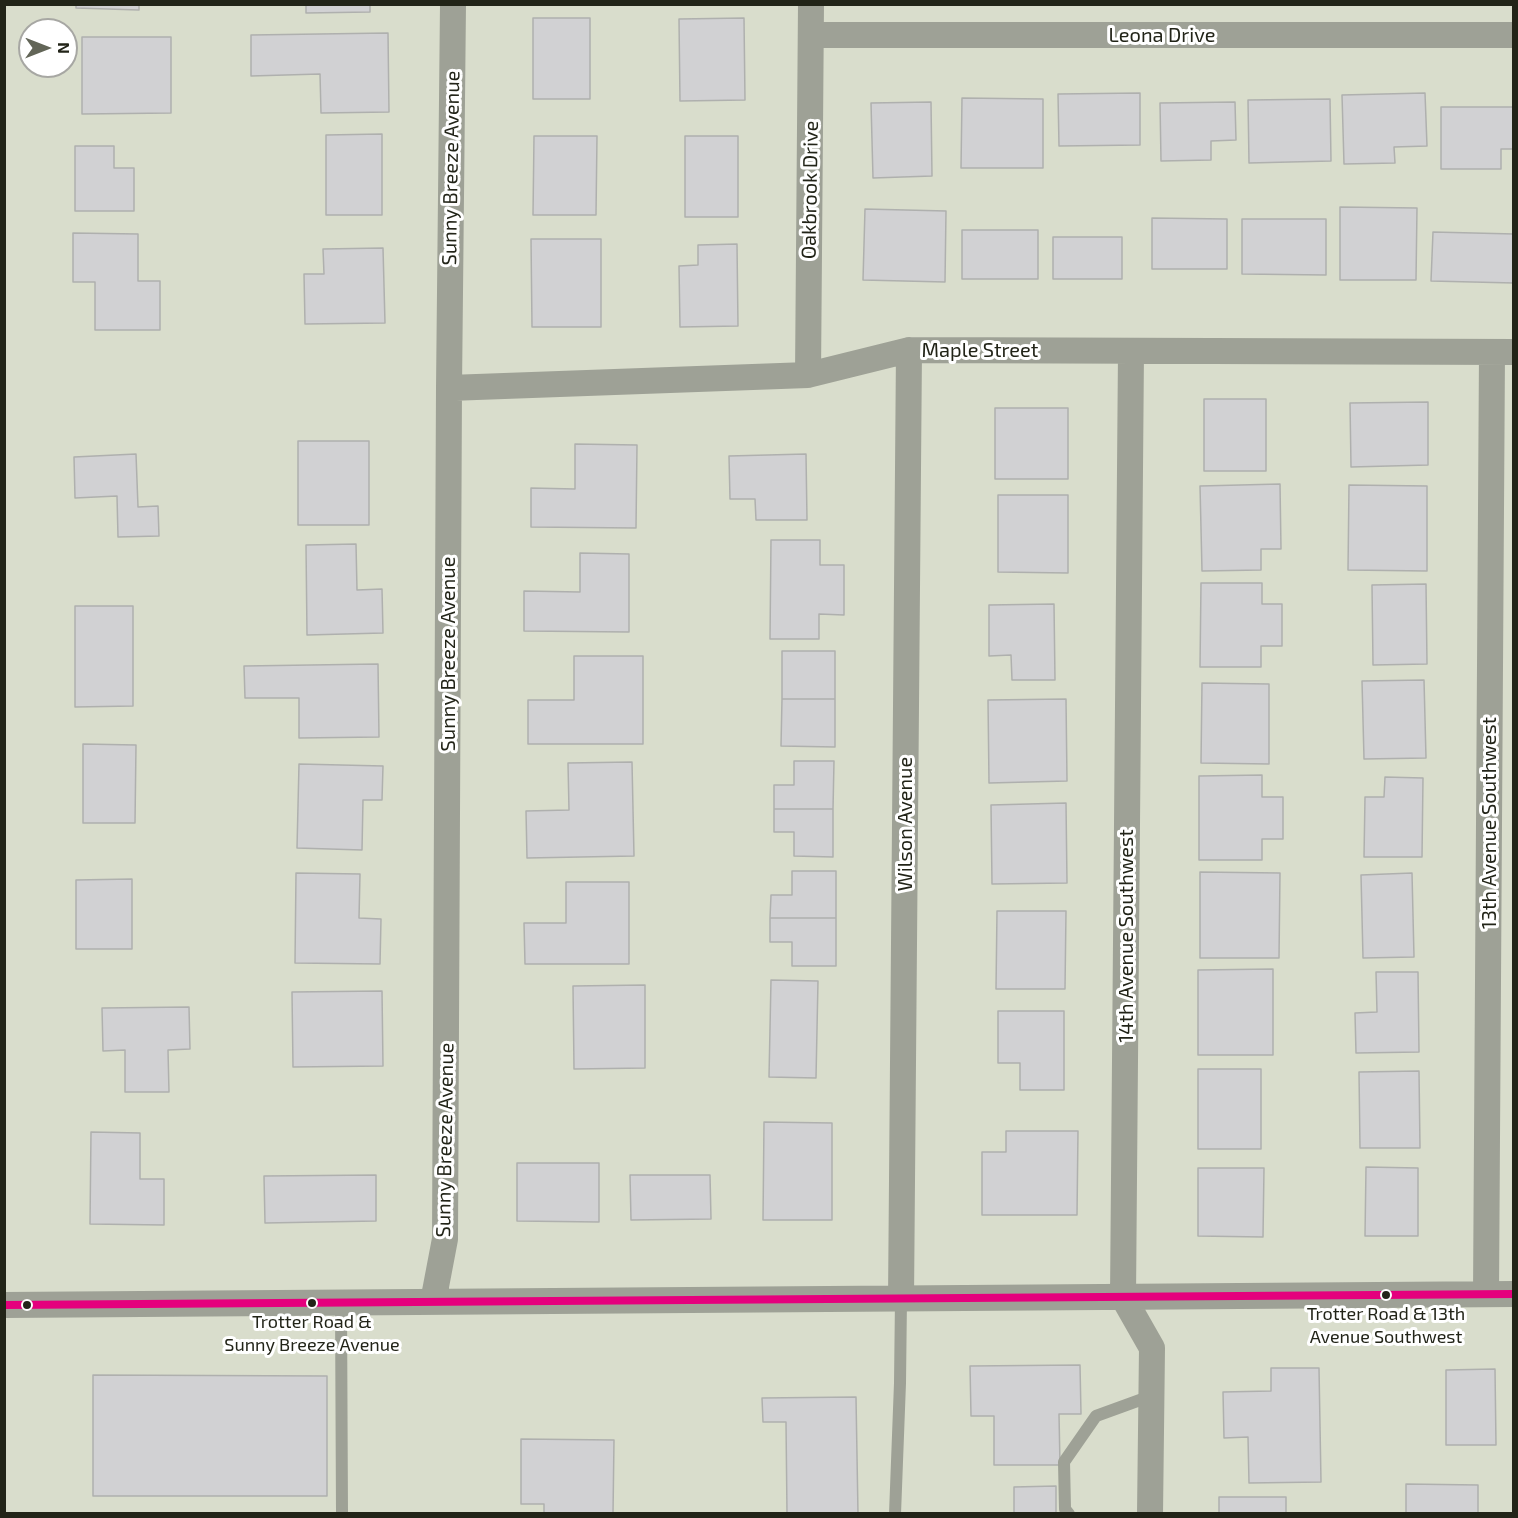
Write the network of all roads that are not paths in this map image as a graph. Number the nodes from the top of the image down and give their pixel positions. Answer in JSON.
{"nodes":[{"id":1,"x":453,"y":4,"type":"edge"},
{"id":2,"x":811,"y":4,"type":"edge"},
{"id":3,"x":811,"y":35,"type":"junction"},
{"id":4,"x":1514,"y":35,"type":"edge"},
{"id":5,"x":909,"y":350,"type":"junction"},
{"id":6,"x":1131,"y":351,"type":"junction"},
{"id":7,"x":1503,"y":352,"type":"edge"},
{"id":8,"x":808,"y":375,"type":"junction"},
{"id":9,"x":449,"y":388,"type":"junction"},
{"id":10,"x":1486,"y":1294,"type":"junction"},
{"id":11,"x":1514,"y":1294,"type":"edge"},
{"id":12,"x":1123,"y":1297,"type":"junction"},
{"id":13,"x":901,"y":1299,"type":"junction"},
{"id":14,"x":433,"y":1302,"type":"junction"},
{"id":15,"x":341,"y":1303,"type":"junction"},
{"id":16,"x":4,"y":1305,"type":"edge"},
{"id":17,"x":1151,"y":1396,"type":"junction"},
{"id":18,"x":342,"y":1514,"type":"edge"},
{"id":19,"x":896,"y":1514,"type":"edge"},
{"id":20,"x":1069,"y":1514,"type":"edge"},
{"id":21,"x":1150,"y":1514,"type":"edge"}],
"edges":[{"from":1,"to":9,"type":"street","name":"Sunny Breeze Avenue"},
{"from":2,"to":3,"type":"street","name":"Oakbrook Drive"},
{"from":3,"to":4,"type":"street","name":"Leona Drive"},
{"from":3,"to":8,"type":"street","name":"Oakbrook Drive"},
{"from":5,"to":6,"type":"street","name":"Maple Street"},
{"from":5,"to":8,"type":"street","name":"Maple Street"},
{"from":5,"to":13,"type":"street","name":"Wilson Avenue"},
{"from":6,"to":7,"type":"street","name":"Maple Street"},
{"from":6,"to":12,"type":"street","name":"14th Avenue Southwest"},
{"from":7,"to":10,"type":"street","name":"13th Avenue Southwest"},
{"from":8,"to":9,"type":"street","name":"Maple Street"},
{"from":9,"to":14,"type":"street","name":"Sunny Breeze Avenue"},
{"from":10,"to":11,"type":"street"},
{"from":10,"to":12,"type":"street"},
{"from":12,"to":13,"type":"street"},
{"from":12,"to":17,"type":"street"},
{"from":13,"to":14,"type":"street"},
{"from":13,"to":19,"type":"lane"},
{"from":14,"to":15,"type":"street"},
{"from":15,"to":16,"type":"street"},
{"from":15,"to":18,"type":"lane"},
{"from":17,"to":20,"type":"lane"},
{"from":17,"to":21,"type":"street"}]}
